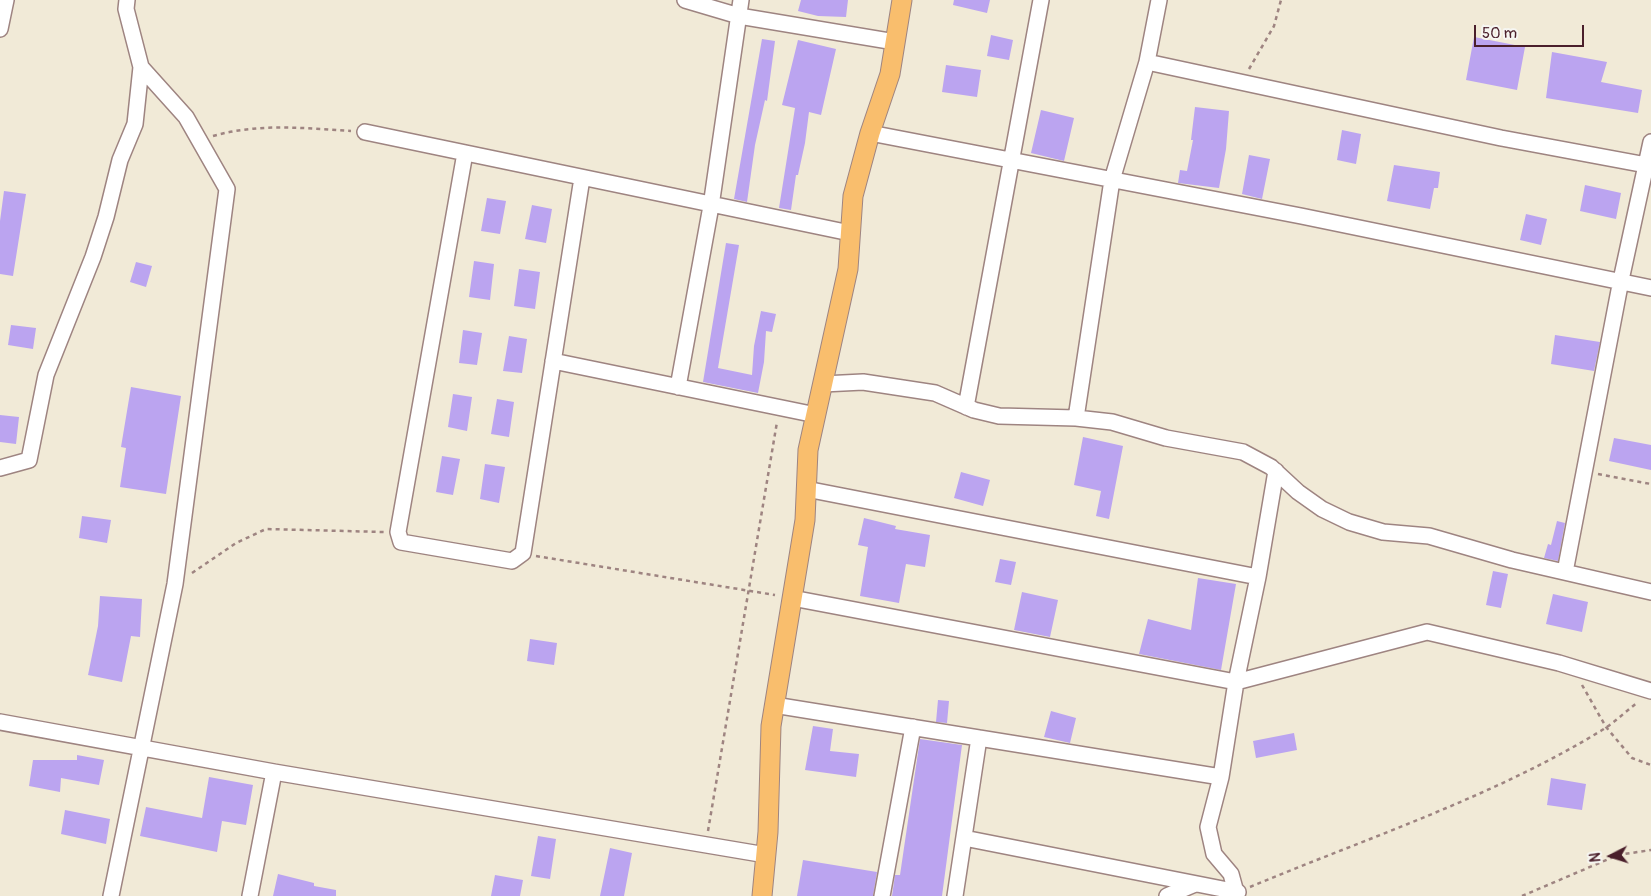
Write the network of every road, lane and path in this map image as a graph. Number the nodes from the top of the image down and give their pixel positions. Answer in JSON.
{"nodes":[{"id":1,"x":6,"y":0,"type":"edge"},
{"id":2,"x":127,"y":0,"type":"edge"},
{"id":3,"x":685,"y":0,"type":"edge"},
{"id":4,"x":741,"y":0,"type":"edge"},
{"id":5,"x":902,"y":0,"type":"edge"},
{"id":6,"x":1041,"y":0,"type":"edge"},
{"id":7,"x":1159,"y":0,"type":"edge"},
{"id":8,"x":1282,"y":0,"type":"edge"},
{"id":9,"x":738,"y":16,"type":"junction"},
{"id":10,"x":0,"y":29,"type":"edge"},
{"id":11,"x":895,"y":42,"type":"junction"},
{"id":12,"x":1147,"y":62,"type":"junction"},
{"id":13,"x":142,"y":67,"type":"junction"},
{"id":14,"x":1239,"y":82,"type":"junction"},
{"id":15,"x":365,"y":132,"type":"joint"},
{"id":16,"x":870,"y":133,"type":"junction"},
{"id":17,"x":199,"y":140,"type":"junction"},
{"id":18,"x":1651,"y":142,"type":"edge"},
{"id":19,"x":465,"y":153,"type":"junction"},
{"id":20,"x":1012,"y":160,"type":"junction"},
{"id":21,"x":1648,"y":166,"type":"edge"},
{"id":22,"x":582,"y":178,"type":"junction"},
{"id":23,"x":1112,"y":180,"type":"junction"},
{"id":24,"x":711,"y":206,"type":"junction"},
{"id":25,"x":850,"y":233,"type":"junction"},
{"id":26,"x":1621,"y":280,"type":"junction"},
{"id":27,"x":1651,"y":288,"type":"edge"},
{"id":28,"x":553,"y":361,"type":"junction"},
{"id":29,"x":823,"y":384,"type":"junction"},
{"id":30,"x":678,"y":387,"type":"junction"},
{"id":31,"x":966,"y":407,"type":"junction"},
{"id":32,"x":779,"y":408,"type":"junction"},
{"id":33,"x":816,"y":415,"type":"junction"},
{"id":34,"x":1076,"y":418,"type":"junction"},
{"id":35,"x":0,"y":468,"type":"edge"},
{"id":36,"x":1276,"y":471,"type":"junction"},
{"id":37,"x":1584,"y":472,"type":"junction"},
{"id":38,"x":1651,"y":484,"type":"edge"},
{"id":39,"x":806,"y":489,"type":"junction"},
{"id":40,"x":398,"y":532,"type":"junction"},
{"id":41,"x":523,"y":554,"type":"junction"},
{"id":42,"x":1565,"y":572,"type":"junction"},
{"id":43,"x":1258,"y":577,"type":"junction"},
{"id":44,"x":175,"y":584,"type":"junction"},
{"id":45,"x":748,"y":590,"type":"junction"},
{"id":46,"x":1651,"y":592,"type":"edge"},
{"id":47,"x":792,"y":598,"type":"junction"},
{"id":48,"x":1572,"y":667,"type":"junction"},
{"id":49,"x":1236,"y":682,"type":"junction"},
{"id":50,"x":1647,"y":694,"type":"edge"},
{"id":51,"x":774,"y":705,"type":"junction"},
{"id":52,"x":0,"y":722,"type":"edge"},
{"id":53,"x":912,"y":727,"type":"junction"},
{"id":54,"x":1606,"y":727,"type":"junction"},
{"id":55,"x":979,"y":738,"type":"junction"},
{"id":56,"x":142,"y":746,"type":"junction"},
{"id":57,"x":1651,"y":764,"type":"edge"},
{"id":58,"x":274,"y":772,"type":"junction"},
{"id":59,"x":1221,"y":777,"type":"junction"},
{"id":60,"x":964,"y":838,"type":"junction"},
{"id":61,"x":706,"y":844,"type":"junction"},
{"id":62,"x":1651,"y":850,"type":"edge"},
{"id":63,"x":766,"y":855,"type":"junction"},
{"id":64,"x":1195,"y":884,"type":"junction"},
{"id":65,"x":1238,"y":894,"type":"edge"},
{"id":66,"x":111,"y":896,"type":"edge"},
{"id":67,"x":250,"y":896,"type":"edge"},
{"id":68,"x":762,"y":896,"type":"edge"},
{"id":69,"x":882,"y":896,"type":"edge"},
{"id":70,"x":955,"y":896,"type":"edge"},
{"id":71,"x":1167,"y":896,"type":"edge"},
{"id":72,"x":1522,"y":896,"type":"edge"}],
"edges":[{"from":1,"to":10,"type":"street"},
{"from":2,"to":13,"type":"street"},
{"from":3,"to":9,"type":"street"},
{"from":4,"to":9,"type":"street"},
{"from":5,"to":11,"type":"main road"},
{"from":6,"to":20,"type":"street"},
{"from":7,"to":12,"type":"street"},
{"from":8,"to":14,"type":"path"},
{"from":9,"to":11,"type":"street"},
{"from":9,"to":24,"type":"street"},
{"from":11,"to":16,"type":"main road"},
{"from":12,"to":14,"type":"street"},
{"from":12,"to":23,"type":"street"},
{"from":13,"to":17,"type":"street"},
{"from":13,"to":35,"type":"street"},
{"from":14,"to":21,"type":"street"},
{"from":15,"to":17,"type":"path"},
{"from":15,"to":19,"type":"street"},
{"from":16,"to":20,"type":"street"},
{"from":16,"to":25,"type":"main road"},
{"from":17,"to":44,"type":"street"},
{"from":18,"to":21,"type":"street"},
{"from":19,"to":22,"type":"street"},
{"from":19,"to":40,"type":"street"},
{"from":20,"to":23,"type":"street"},
{"from":20,"to":31,"type":"street"},
{"from":21,"to":26,"type":"street"},
{"from":22,"to":24,"type":"street"},
{"from":22,"to":28,"type":"street"},
{"from":23,"to":26,"type":"street"},
{"from":23,"to":34,"type":"street"},
{"from":24,"to":25,"type":"street"},
{"from":24,"to":30,"type":"street"},
{"from":25,"to":29,"type":"main road"},
{"from":26,"to":27,"type":"street"},
{"from":26,"to":37,"type":"street"},
{"from":28,"to":30,"type":"street"},
{"from":28,"to":41,"type":"street"},
{"from":29,"to":31,"type":"street"},
{"from":29,"to":33,"type":"main road"},
{"from":30,"to":32,"type":"street"},
{"from":31,"to":34,"type":"street"},
{"from":32,"to":33,"type":"street"},
{"from":32,"to":45,"type":"path"},
{"from":33,"to":39,"type":"main road"},
{"from":34,"to":36,"type":"street"},
{"from":36,"to":42,"type":"street"},
{"from":36,"to":43,"type":"street"},
{"from":37,"to":38,"type":"path"},
{"from":37,"to":42,"type":"street"},
{"from":39,"to":43,"type":"street"},
{"from":39,"to":47,"type":"main road"},
{"from":40,"to":41,"type":"street"},
{"from":40,"to":44,"type":"path"},
{"from":41,"to":45,"type":"path"},
{"from":42,"to":46,"type":"street"},
{"from":43,"to":49,"type":"street"},
{"from":44,"to":56,"type":"street"},
{"from":45,"to":47,"type":"path"},
{"from":45,"to":61,"type":"path"},
{"from":47,"to":49,"type":"street"},
{"from":47,"to":51,"type":"main road"},
{"from":48,"to":49,"type":"street"},
{"from":48,"to":50,"type":"street"},
{"from":48,"to":54,"type":"path"},
{"from":49,"to":59,"type":"street"},
{"from":50,"to":54,"type":"path"},
{"from":51,"to":53,"type":"street"},
{"from":51,"to":63,"type":"main road"},
{"from":52,"to":56,"type":"street"},
{"from":53,"to":55,"type":"street"},
{"from":53,"to":69,"type":"street"},
{"from":54,"to":57,"type":"path"},
{"from":54,"to":65,"type":"path"},
{"from":55,"to":59,"type":"street"},
{"from":55,"to":60,"type":"street"},
{"from":56,"to":58,"type":"street"},
{"from":56,"to":66,"type":"street"},
{"from":58,"to":61,"type":"street"},
{"from":58,"to":67,"type":"street"},
{"from":59,"to":65,"type":"street"},
{"from":60,"to":64,"type":"street"},
{"from":60,"to":70,"type":"street"},
{"from":61,"to":63,"type":"street"},
{"from":62,"to":72,"type":"path"},
{"from":63,"to":68,"type":"main road"},
{"from":64,"to":65,"type":"street"},
{"from":64,"to":71,"type":"street"}]}
